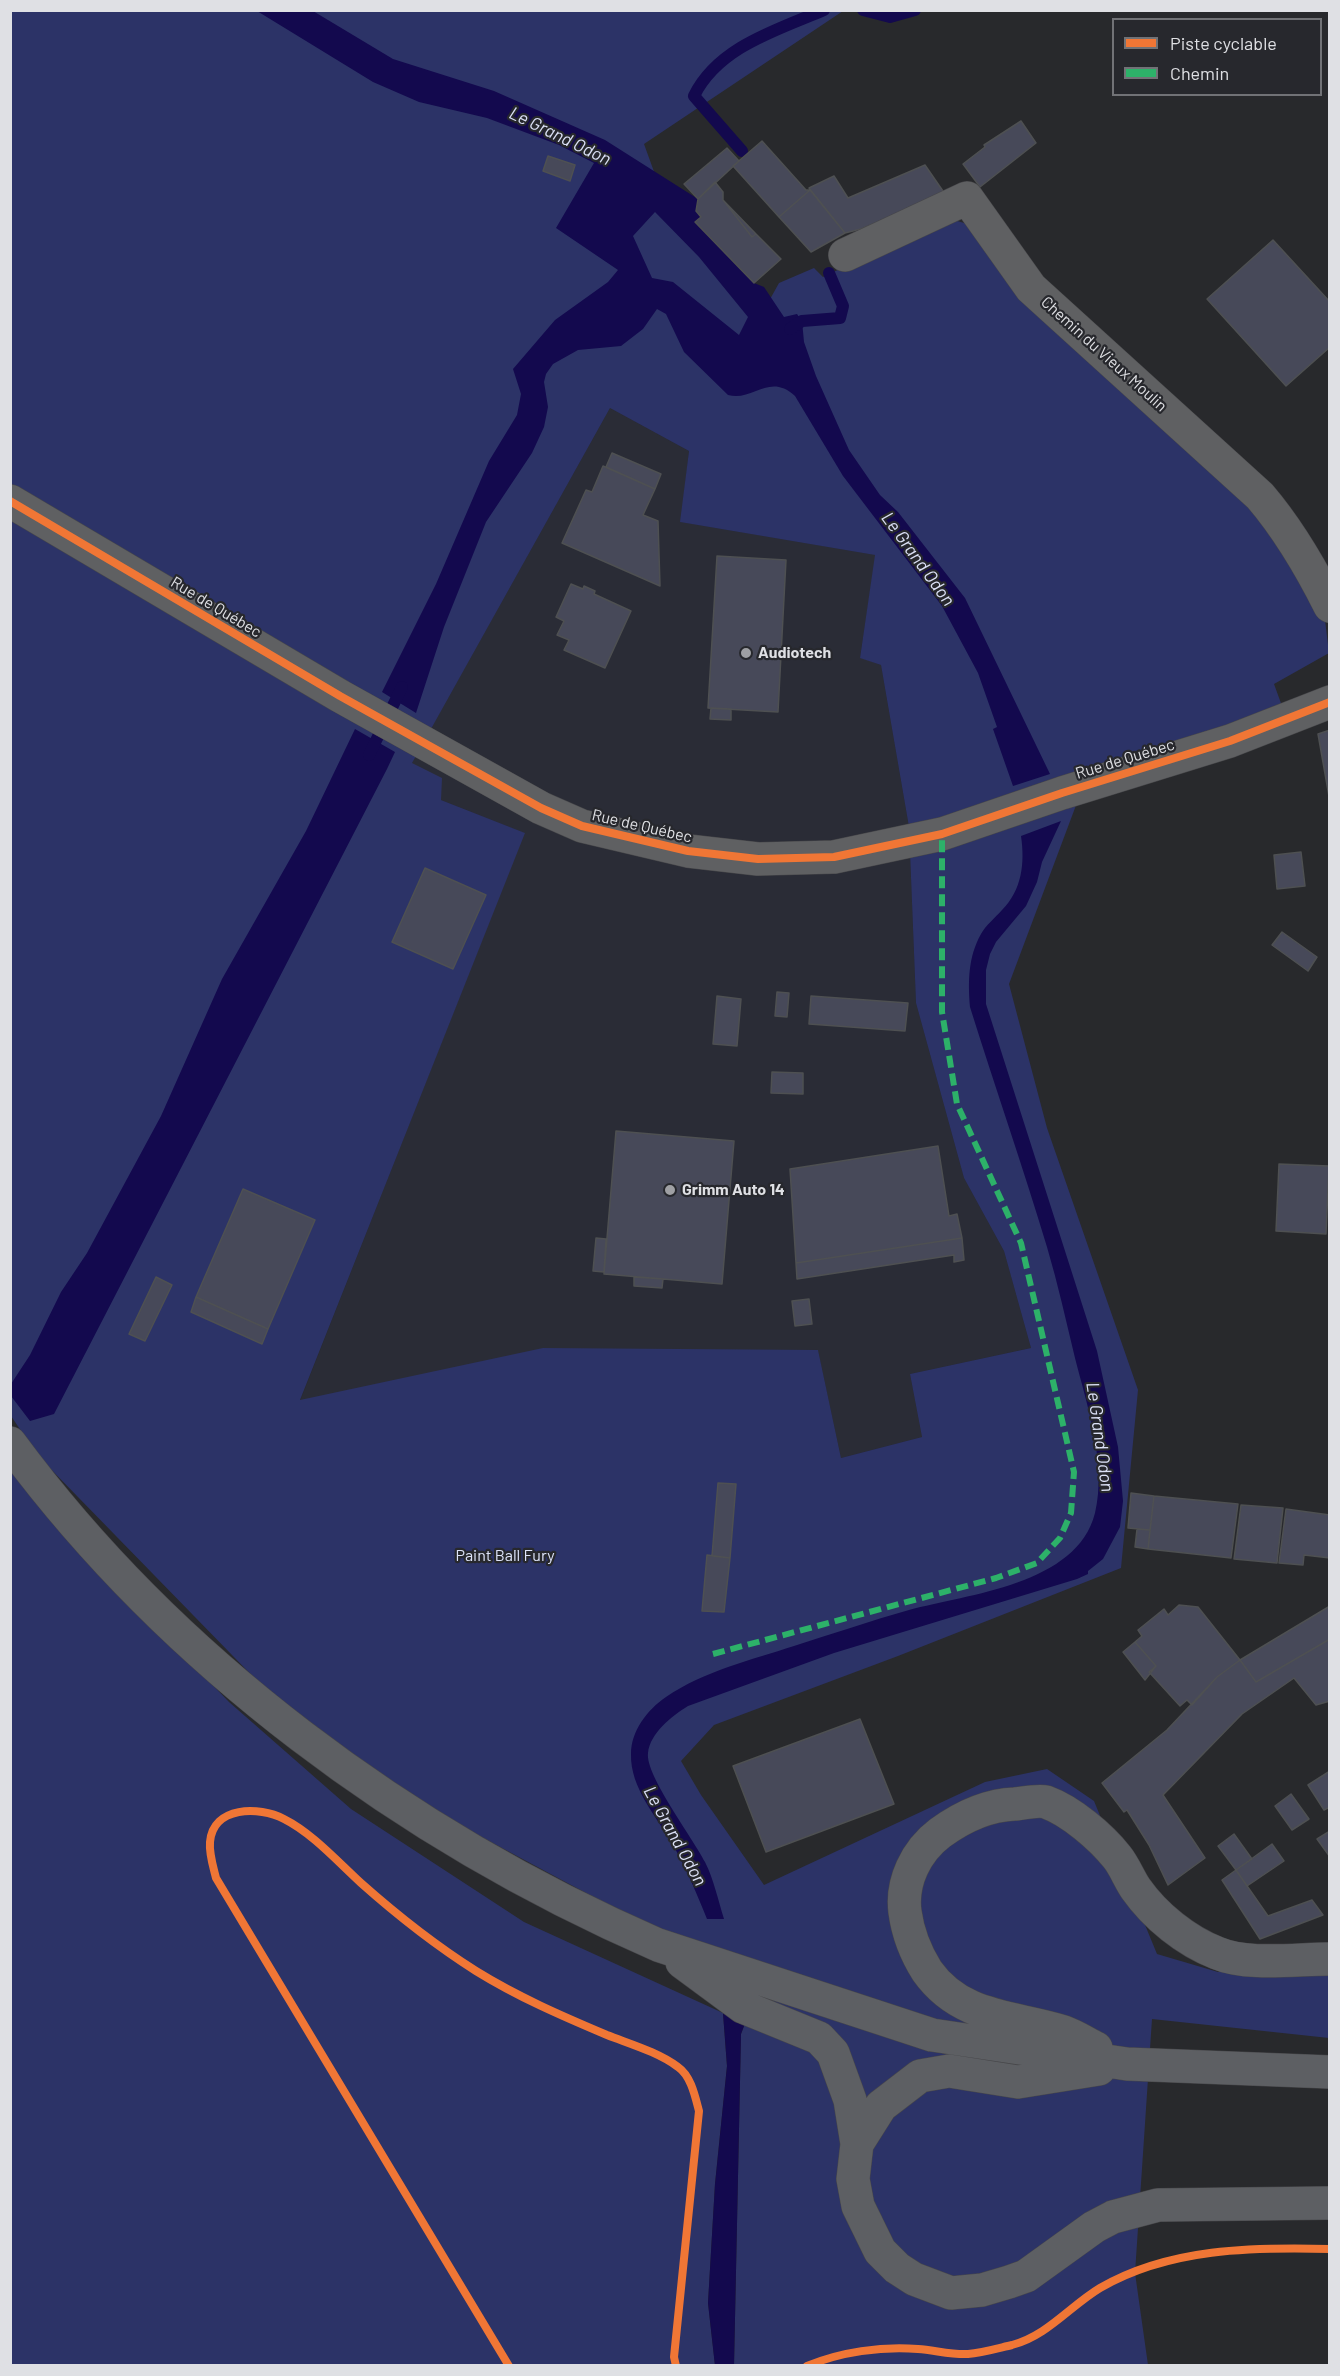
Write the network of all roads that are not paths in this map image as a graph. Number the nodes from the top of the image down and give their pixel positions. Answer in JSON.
{"nodes":[{"id":1,"x":846,"y":255,"type":"dead end"},
{"id":2,"x":10,"y":501,"type":"edge"},
{"id":3,"x":1329,"y":606,"type":"edge"},
{"id":4,"x":1329,"y":702,"type":"edge"},
{"id":5,"x":10,"y":1443,"type":"edge"},
{"id":6,"x":658,"y":1945,"type":"junction"},
{"id":7,"x":1329,"y":1959,"type":"edge"},
{"id":8,"x":1127,"y":2064,"type":"junction"},
{"id":9,"x":1329,"y":2072,"type":"edge"},
{"id":10,"x":857,"y":2144,"type":"junction"},
{"id":11,"x":1329,"y":2203,"type":"edge"}],
"edges":[{"from":1,"to":3,"type":"street","name":"Chemin du Vieux Moulin"},
{"from":2,"to":4,"type":"street","name":"Rue de Québec"},
{"from":5,"to":6,"type":"main road"},
{"from":6,"to":8,"type":"main road"},
{"from":6,"to":10,"type":"main road"},
{"from":7,"to":8,"type":"main road"},
{"from":8,"to":9,"type":"main road"},
{"from":8,"to":10,"type":"main road"},
{"from":10,"to":11,"type":"main road"}]}
